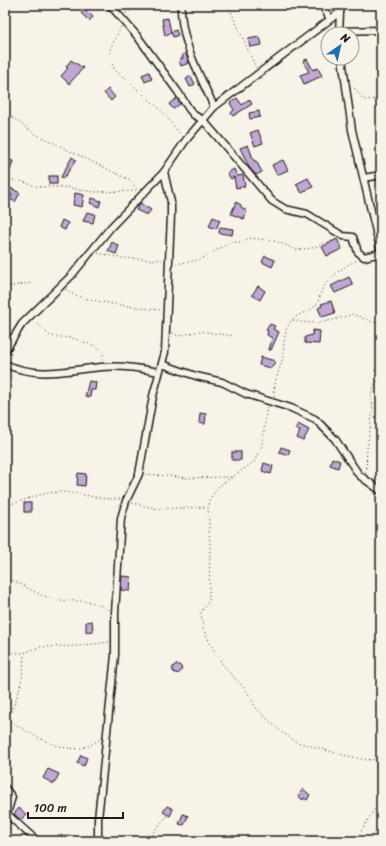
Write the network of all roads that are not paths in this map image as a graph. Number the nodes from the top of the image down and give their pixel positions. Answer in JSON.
{"nodes":[{"id":1,"x":110,"y":5,"type":"edge"},
{"id":2,"x":181,"y":5,"type":"edge"},
{"id":3,"x":322,"y":5,"type":"edge"},
{"id":4,"x":342,"y":5,"type":"edge"},
{"id":5,"x":340,"y":12,"type":"junction"},
{"id":6,"x":330,"y":19,"type":"junction"},
{"id":7,"x":339,"y":26,"type":"edge"},
{"id":8,"x":381,"y":30,"type":"edge"},
{"id":9,"x":360,"y":32,"type":"edge"},
{"id":10,"x":343,"y":66,"type":"edge"},
{"id":11,"x":214,"y":107,"type":"junction"},
{"id":12,"x":203,"y":120,"type":"junction"},
{"id":13,"x":164,"y":172,"type":"junction"},
{"id":14,"x":381,"y":175,"type":"edge"},
{"id":15,"x":364,"y":178,"type":"junction"},
{"id":16,"x":378,"y":222,"type":"edge"},
{"id":17,"x":381,"y":253,"type":"edge"},
{"id":18,"x":5,"y":351,"type":"edge"},
{"id":19,"x":5,"y":364,"type":"edge"},
{"id":20,"x":162,"y":364,"type":"junction"},
{"id":21,"x":159,"y":372,"type":"junction"},
{"id":22,"x":381,"y":491,"type":"edge"},
{"id":23,"x":5,"y":788,"type":"edge"},
{"id":24,"x":37,"y":841,"type":"edge"},
{"id":25,"x":98,"y":841,"type":"edge"}],
"edges":[{"from":1,"to":12,"type":"street"},
{"from":2,"to":11,"type":"street"},
{"from":3,"to":6,"type":"street"},
{"from":4,"to":5,"type":"street"},
{"from":5,"to":6,"type":"street"},
{"from":5,"to":7,"type":"street"},
{"from":6,"to":11,"type":"street"},
{"from":8,"to":9,"type":"street"},
{"from":10,"to":15,"type":"street"},
{"from":11,"to":12,"type":"street"},
{"from":12,"to":13,"type":"street"},
{"from":12,"to":17,"type":"street"},
{"from":13,"to":18,"type":"street"},
{"from":13,"to":20,"type":"street"},
{"from":14,"to":15,"type":"street"},
{"from":15,"to":16,"type":"street"},
{"from":16,"to":17,"type":"street"},
{"from":19,"to":21,"type":"street"},
{"from":20,"to":21,"type":"street"},
{"from":20,"to":22,"type":"street"},
{"from":21,"to":25,"type":"street"},
{"from":23,"to":24,"type":"street"}]}
